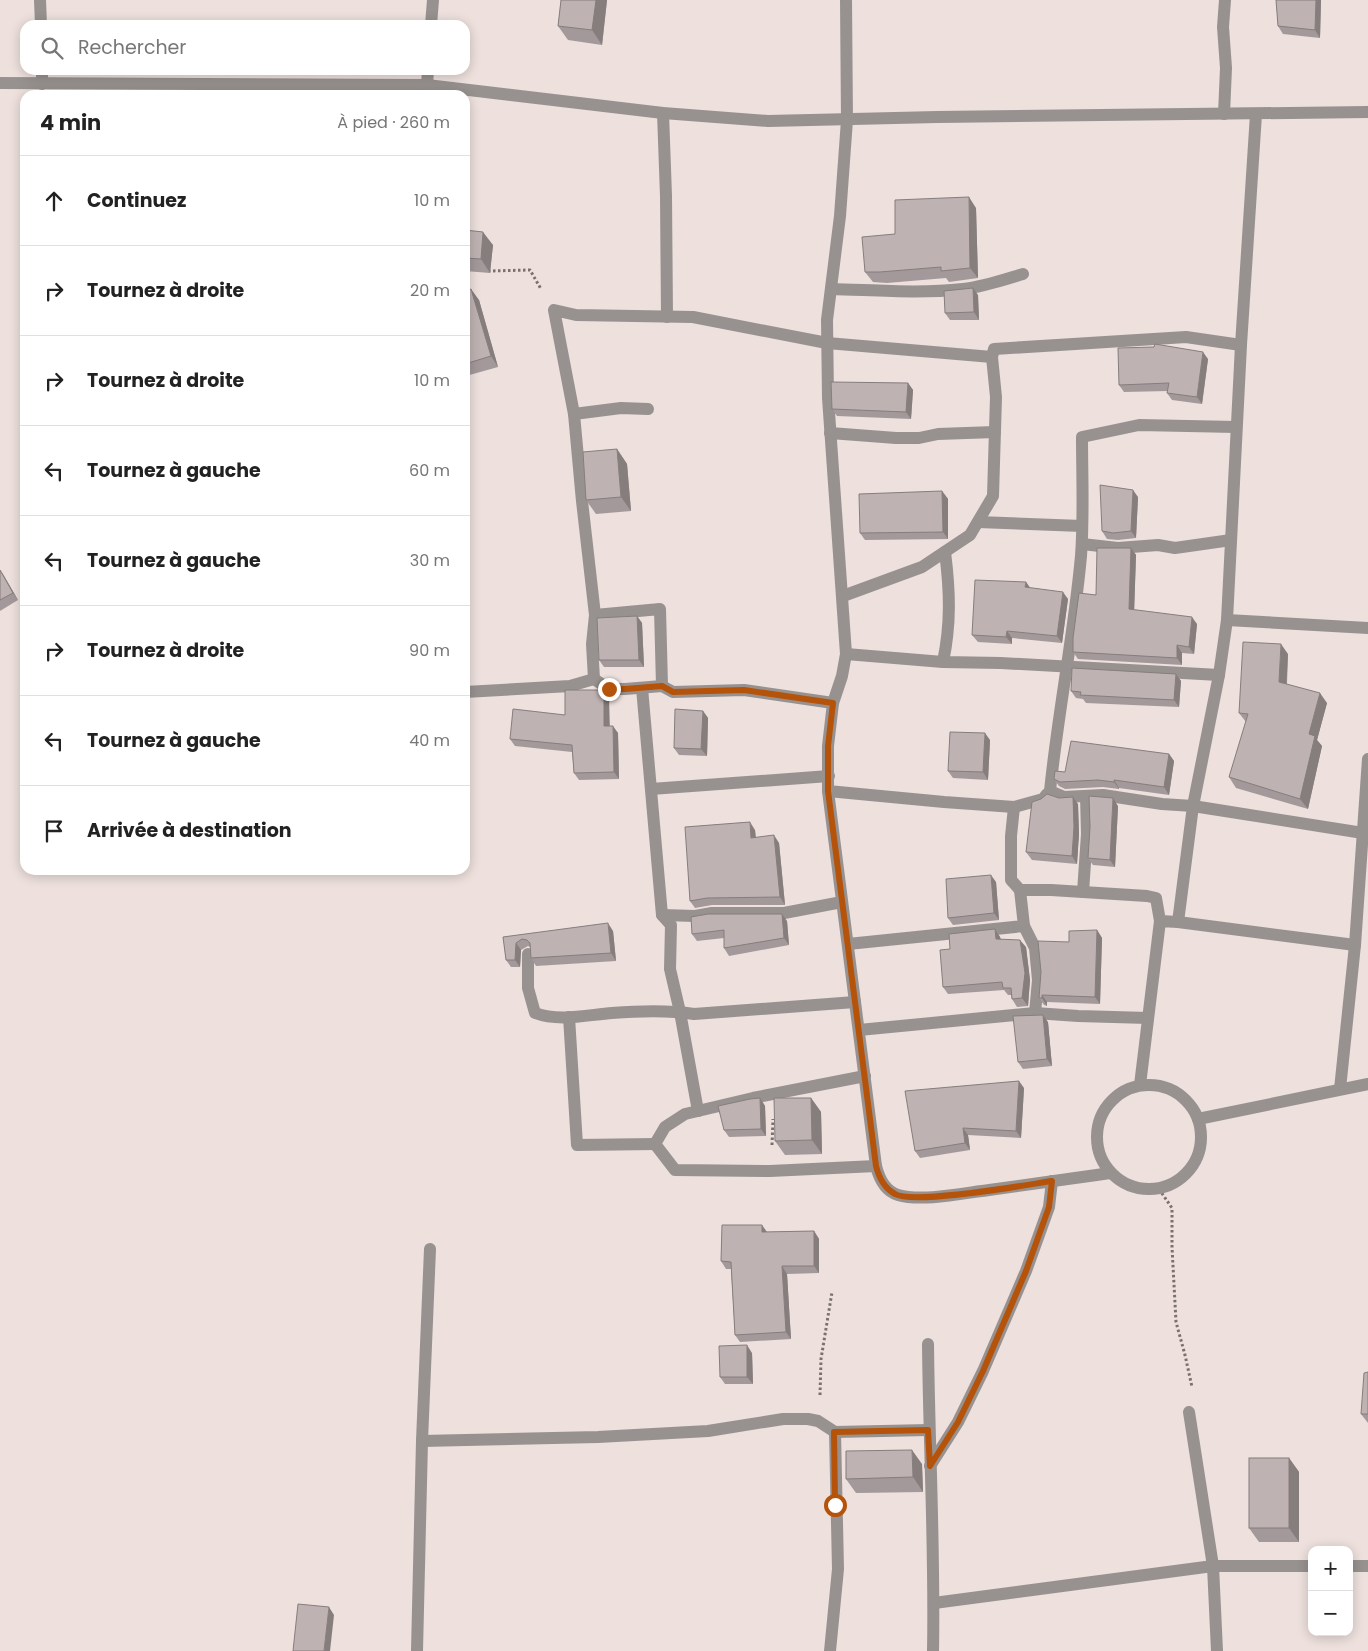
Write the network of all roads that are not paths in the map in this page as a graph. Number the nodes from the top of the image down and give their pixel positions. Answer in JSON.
{"nodes":[{"id":1,"x":40,"y":0,"type":"edge"},
{"id":2,"x":433,"y":0,"type":"edge"},
{"id":3,"x":846,"y":0,"type":"edge"},
{"id":4,"x":1225,"y":0,"type":"edge"},
{"id":5,"x":41,"y":20,"type":"edge"},
{"id":6,"x":431,"y":20,"type":"edge"},
{"id":7,"x":42,"y":75,"type":"edge"},
{"id":8,"x":428,"y":75,"type":"edge"},
{"id":9,"x":0,"y":83,"type":"edge"},
{"id":10,"x":42,"y":84,"type":"junction"},
{"id":11,"x":427,"y":85,"type":"junction"},
{"id":12,"x":469,"y":90,"type":"edge"},
{"id":13,"x":470,"y":90,"type":"edge"},
{"id":14,"x":1368,"y":112,"type":"edge"},
{"id":15,"x":663,"y":113,"type":"junction"},
{"id":16,"x":1224,"y":114,"type":"junction"},
{"id":17,"x":1256,"y":114,"type":"junction"},
{"id":18,"x":848,"y":120,"type":"junction"},
{"id":19,"x":1023,"y":274,"type":"dead end"},
{"id":20,"x":831,"y":289,"type":"junction"},
{"id":21,"x":667,"y":317,"type":"junction"},
{"id":22,"x":827,"y":343,"type":"junction"},
{"id":23,"x":1241,"y":345,"type":"junction"},
{"id":24,"x":992,"y":358,"type":"junction"},
{"id":25,"x":648,"y":409,"type":"dead end"},
{"id":26,"x":574,"y":414,"type":"junction"},
{"id":27,"x":1236,"y":427,"type":"junction"},
{"id":28,"x":995,"y":432,"type":"junction"},
{"id":29,"x":830,"y":433,"type":"junction"},
{"id":30,"x":978,"y":522,"type":"junction"},
{"id":31,"x":1082,"y":526,"type":"junction"},
{"id":32,"x":1231,"y":540,"type":"junction"},
{"id":33,"x":1082,"y":544,"type":"junction"},
{"id":34,"x":945,"y":552,"type":"junction"},
{"id":35,"x":843,"y":596,"type":"junction"},
{"id":36,"x":595,"y":615,"type":"junction"},
{"id":37,"x":1227,"y":620,"type":"junction"},
{"id":38,"x":1368,"y":628,"type":"edge"},
{"id":39,"x":846,"y":654,"type":"junction"},
{"id":40,"x":943,"y":662,"type":"junction"},
{"id":41,"x":1065,"y":668,"type":"junction"},
{"id":42,"x":1219,"y":675,"type":"junction"},
{"id":43,"x":594,"y":679,"type":"junction"},
{"id":44,"x":662,"y":686,"type":"junction"},
{"id":45,"x":642,"y":688,"type":"junction"},
{"id":46,"x":470,"y":692,"type":"edge"},
{"id":47,"x":833,"y":703,"type":"junction"},
{"id":48,"x":1368,"y":759,"type":"edge"},
{"id":49,"x":828,"y":776,"type":"junction"},
{"id":50,"x":651,"y":789,"type":"junction"},
{"id":51,"x":1050,"y":790,"type":"junction"},
{"id":52,"x":828,"y":791,"type":"junction"},
{"id":53,"x":1086,"y":796,"type":"junction"},
{"id":54,"x":1193,"y":806,"type":"junction"},
{"id":55,"x":1014,"y":807,"type":"junction"},
{"id":56,"x":1363,"y":832,"type":"junction"},
{"id":57,"x":1020,"y":890,"type":"junction"},
{"id":58,"x":1083,"y":892,"type":"junction"},
{"id":59,"x":842,"y":902,"type":"junction"},
{"id":60,"x":662,"y":915,"type":"junction"},
{"id":61,"x":1160,"y":921,"type":"junction"},
{"id":62,"x":1178,"y":922,"type":"junction"},
{"id":63,"x":1024,"y":926,"type":"junction"},
{"id":64,"x":848,"y":944,"type":"junction"},
{"id":65,"x":1355,"y":945,"type":"junction"},
{"id":66,"x":528,"y":954,"type":"edge"},
{"id":67,"x":855,"y":1002,"type":"junction"},
{"id":68,"x":680,"y":1012,"type":"junction"},
{"id":69,"x":1034,"y":1013,"type":"junction"},
{"id":70,"x":569,"y":1017,"type":"junction"},
{"id":71,"x":1148,"y":1018,"type":"junction"},
{"id":72,"x":859,"y":1030,"type":"junction"},
{"id":73,"x":865,"y":1076,"type":"junction"},
{"id":74,"x":1368,"y":1084,"type":"edge"},
{"id":75,"x":1140,"y":1085,"type":"junction"},
{"id":76,"x":1340,"y":1089,"type":"junction"},
{"id":77,"x":698,"y":1111,"type":"junction"},
{"id":78,"x":1198,"y":1119,"type":"junction"},
{"id":79,"x":655,"y":1144,"type":"junction"},
{"id":80,"x":876,"y":1166,"type":"junction"},
{"id":81,"x":1110,"y":1173,"type":"junction"},
{"id":82,"x":1052,"y":1181,"type":"junction"},
{"id":83,"x":430,"y":1250,"type":"dead end"},
{"id":84,"x":928,"y":1344,"type":"dead end"},
{"id":85,"x":1189,"y":1412,"type":"road end"},
{"id":86,"x":928,"y":1430,"type":"junction"},
{"id":87,"x":834,"y":1432,"type":"junction"},
{"id":88,"x":422,"y":1440,"type":"junction"},
{"id":89,"x":930,"y":1466,"type":"junction"},
{"id":90,"x":1213,"y":1566,"type":"junction"},
{"id":91,"x":1308,"y":1566,"type":"edge"},
{"id":92,"x":1353,"y":1566,"type":"edge"},
{"id":93,"x":1368,"y":1566,"type":"edge"},
{"id":94,"x":934,"y":1603,"type":"junction"},
{"id":95,"x":417,"y":1651,"type":"edge"},
{"id":96,"x":830,"y":1651,"type":"edge"},
{"id":97,"x":933,"y":1651,"type":"edge"},
{"id":98,"x":1217,"y":1651,"type":"edge"}],
"edges":[{"from":1,"to":5,"type":"street"},
{"from":2,"to":6,"type":"street"},
{"from":3,"to":18,"type":"street"},
{"from":4,"to":16,"type":"street"},
{"from":7,"to":10,"type":"street"},
{"from":8,"to":11,"type":"street"},
{"from":9,"to":10,"type":"street"},
{"from":10,"to":11,"type":"street"},
{"from":11,"to":12,"type":"street"},
{"from":13,"to":15,"type":"street"},
{"from":14,"to":17,"type":"street"},
{"from":15,"to":18,"type":"street"},
{"from":15,"to":21,"type":"street"},
{"from":16,"to":17,"type":"street"},
{"from":16,"to":18,"type":"street"},
{"from":17,"to":23,"type":"street"},
{"from":18,"to":20,"type":"street"},
{"from":19,"to":20,"type":"street"},
{"from":20,"to":22,"type":"street"},
{"from":21,"to":22,"type":"street"},
{"from":21,"to":26,"type":"street"},
{"from":22,"to":24,"type":"street"},
{"from":22,"to":29,"type":"street"},
{"from":23,"to":24,"type":"street"},
{"from":23,"to":27,"type":"street"},
{"from":24,"to":28,"type":"street"},
{"from":25,"to":26,"type":"street"},
{"from":26,"to":36,"type":"street"},
{"from":27,"to":31,"type":"street"},
{"from":27,"to":32,"type":"street"},
{"from":28,"to":29,"type":"street"},
{"from":28,"to":30,"type":"street"},
{"from":29,"to":35,"type":"street"},
{"from":30,"to":31,"type":"street"},
{"from":30,"to":34,"type":"street"},
{"from":31,"to":33,"type":"street"},
{"from":32,"to":33,"type":"street"},
{"from":32,"to":37,"type":"street"},
{"from":33,"to":41,"type":"street"},
{"from":34,"to":35,"type":"street"},
{"from":34,"to":40,"type":"street"},
{"from":35,"to":39,"type":"street"},
{"from":36,"to":43,"type":"street"},
{"from":36,"to":44,"type":"street"},
{"from":37,"to":38,"type":"street"},
{"from":37,"to":42,"type":"street"},
{"from":39,"to":40,"type":"street"},
{"from":39,"to":47,"type":"street"},
{"from":40,"to":41,"type":"street"},
{"from":41,"to":42,"type":"street"},
{"from":41,"to":51,"type":"street"},
{"from":42,"to":54,"type":"street"},
{"from":43,"to":45,"type":"street"},
{"from":43,"to":46,"type":"street"},
{"from":44,"to":45,"type":"street"},
{"from":44,"to":47,"type":"street"},
{"from":45,"to":50,"type":"street"},
{"from":47,"to":49,"type":"street"},
{"from":48,"to":56,"type":"street"},
{"from":49,"to":50,"type":"street"},
{"from":49,"to":52,"type":"street"},
{"from":50,"to":60,"type":"street"},
{"from":51,"to":53,"type":"street"},
{"from":51,"to":55,"type":"street"},
{"from":52,"to":55,"type":"street"},
{"from":52,"to":59,"type":"street"},
{"from":53,"to":54,"type":"street"},
{"from":53,"to":58,"type":"street"},
{"from":54,"to":56,"type":"street"},
{"from":54,"to":62,"type":"street"},
{"from":55,"to":57,"type":"street"},
{"from":56,"to":65,"type":"street"},
{"from":57,"to":58,"type":"street"},
{"from":57,"to":63,"type":"street"},
{"from":58,"to":61,"type":"street"},
{"from":59,"to":60,"type":"street"},
{"from":59,"to":64,"type":"street"},
{"from":60,"to":68,"type":"street"},
{"from":61,"to":62,"type":"street"},
{"from":61,"to":71,"type":"street"},
{"from":62,"to":65,"type":"street"},
{"from":63,"to":64,"type":"street"},
{"from":63,"to":69,"type":"street"},
{"from":64,"to":67,"type":"street"},
{"from":65,"to":76,"type":"street"},
{"from":66,"to":70,"type":"street"},
{"from":67,"to":68,"type":"street"},
{"from":67,"to":72,"type":"street"},
{"from":68,"to":70,"type":"street"},
{"from":68,"to":77,"type":"street"},
{"from":69,"to":71,"type":"street"},
{"from":69,"to":72,"type":"street"},
{"from":70,"to":79,"type":"street"},
{"from":71,"to":75,"type":"street"},
{"from":72,"to":73,"type":"street"},
{"from":73,"to":77,"type":"street"},
{"from":73,"to":80,"type":"street"},
{"from":74,"to":76,"type":"street"},
{"from":75,"to":78,"type":"street"},
{"from":75,"to":81,"type":"street"},
{"from":76,"to":78,"type":"street"},
{"from":77,"to":79,"type":"street"},
{"from":78,"to":81,"type":"street"},
{"from":79,"to":80,"type":"street"},
{"from":80,"to":82,"type":"street"},
{"from":81,"to":82,"type":"street"},
{"from":82,"to":89,"type":"street"},
{"from":83,"to":88,"type":"street"},
{"from":84,"to":86,"type":"street"},
{"from":85,"to":90,"type":"street"},
{"from":86,"to":87,"type":"street"},
{"from":86,"to":89,"type":"street"},
{"from":87,"to":88,"type":"street"},
{"from":87,"to":96,"type":"street"},
{"from":88,"to":95,"type":"street"},
{"from":89,"to":94,"type":"street"},
{"from":90,"to":91,"type":"street"},
{"from":90,"to":94,"type":"street"},
{"from":90,"to":98,"type":"street"},
{"from":92,"to":93,"type":"street"},
{"from":94,"to":97,"type":"street"}]}
